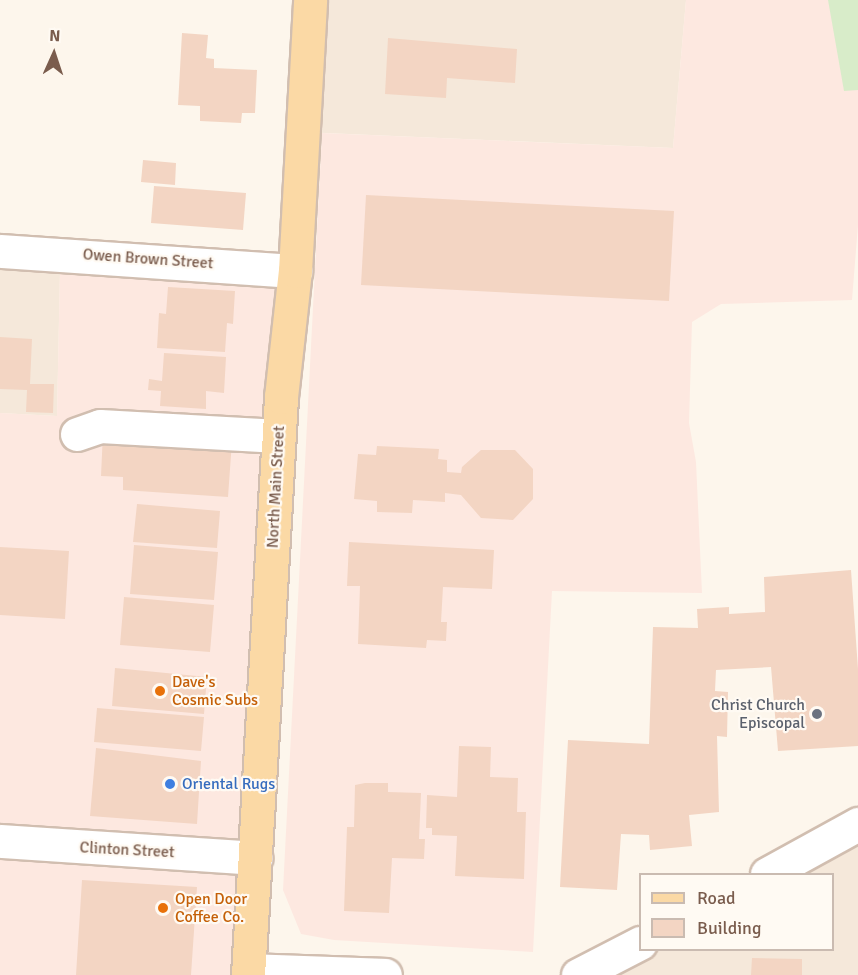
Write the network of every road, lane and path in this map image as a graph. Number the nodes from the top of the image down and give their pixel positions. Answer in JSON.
{"nodes":[{"id":1,"x":310,"y":0,"type":"edge"},
{"id":2,"x":0,"y":251,"type":"edge"},
{"id":3,"x":295,"y":271,"type":"junction"},
{"id":4,"x":77,"y":434,"type":"dead end"},
{"id":5,"x":279,"y":436,"type":"junction"},
{"id":6,"x":858,"y":824,"type":"edge"},
{"id":7,"x":0,"y":841,"type":"edge"},
{"id":8,"x":255,"y":858,"type":"junction"},
{"id":9,"x":769,"y":873,"type":"edge"},
{"id":10,"x":639,"y":944,"type":"edge"},
{"id":11,"x":249,"y":972,"type":"edge"},
{"id":12,"x":385,"y":975,"type":"edge"},
{"id":13,"x":578,"y":975,"type":"edge"}],
"edges":[{"from":1,"to":3,"type":"main road","name":"North Main Street"},
{"from":2,"to":3,"type":"street","name":"Owen Brown Street"},
{"from":3,"to":5,"type":"main road","name":"North Main Street"},
{"from":4,"to":5,"type":"street"},
{"from":5,"to":8,"type":"main road","name":"North Main Street"},
{"from":6,"to":9,"type":"street"},
{"from":7,"to":8,"type":"street","name":"Clinton Street"},
{"from":8,"to":11,"type":"main road","name":"North Main Street"},
{"from":10,"to":13,"type":"street"},
{"from":11,"to":12,"type":"street"}]}
